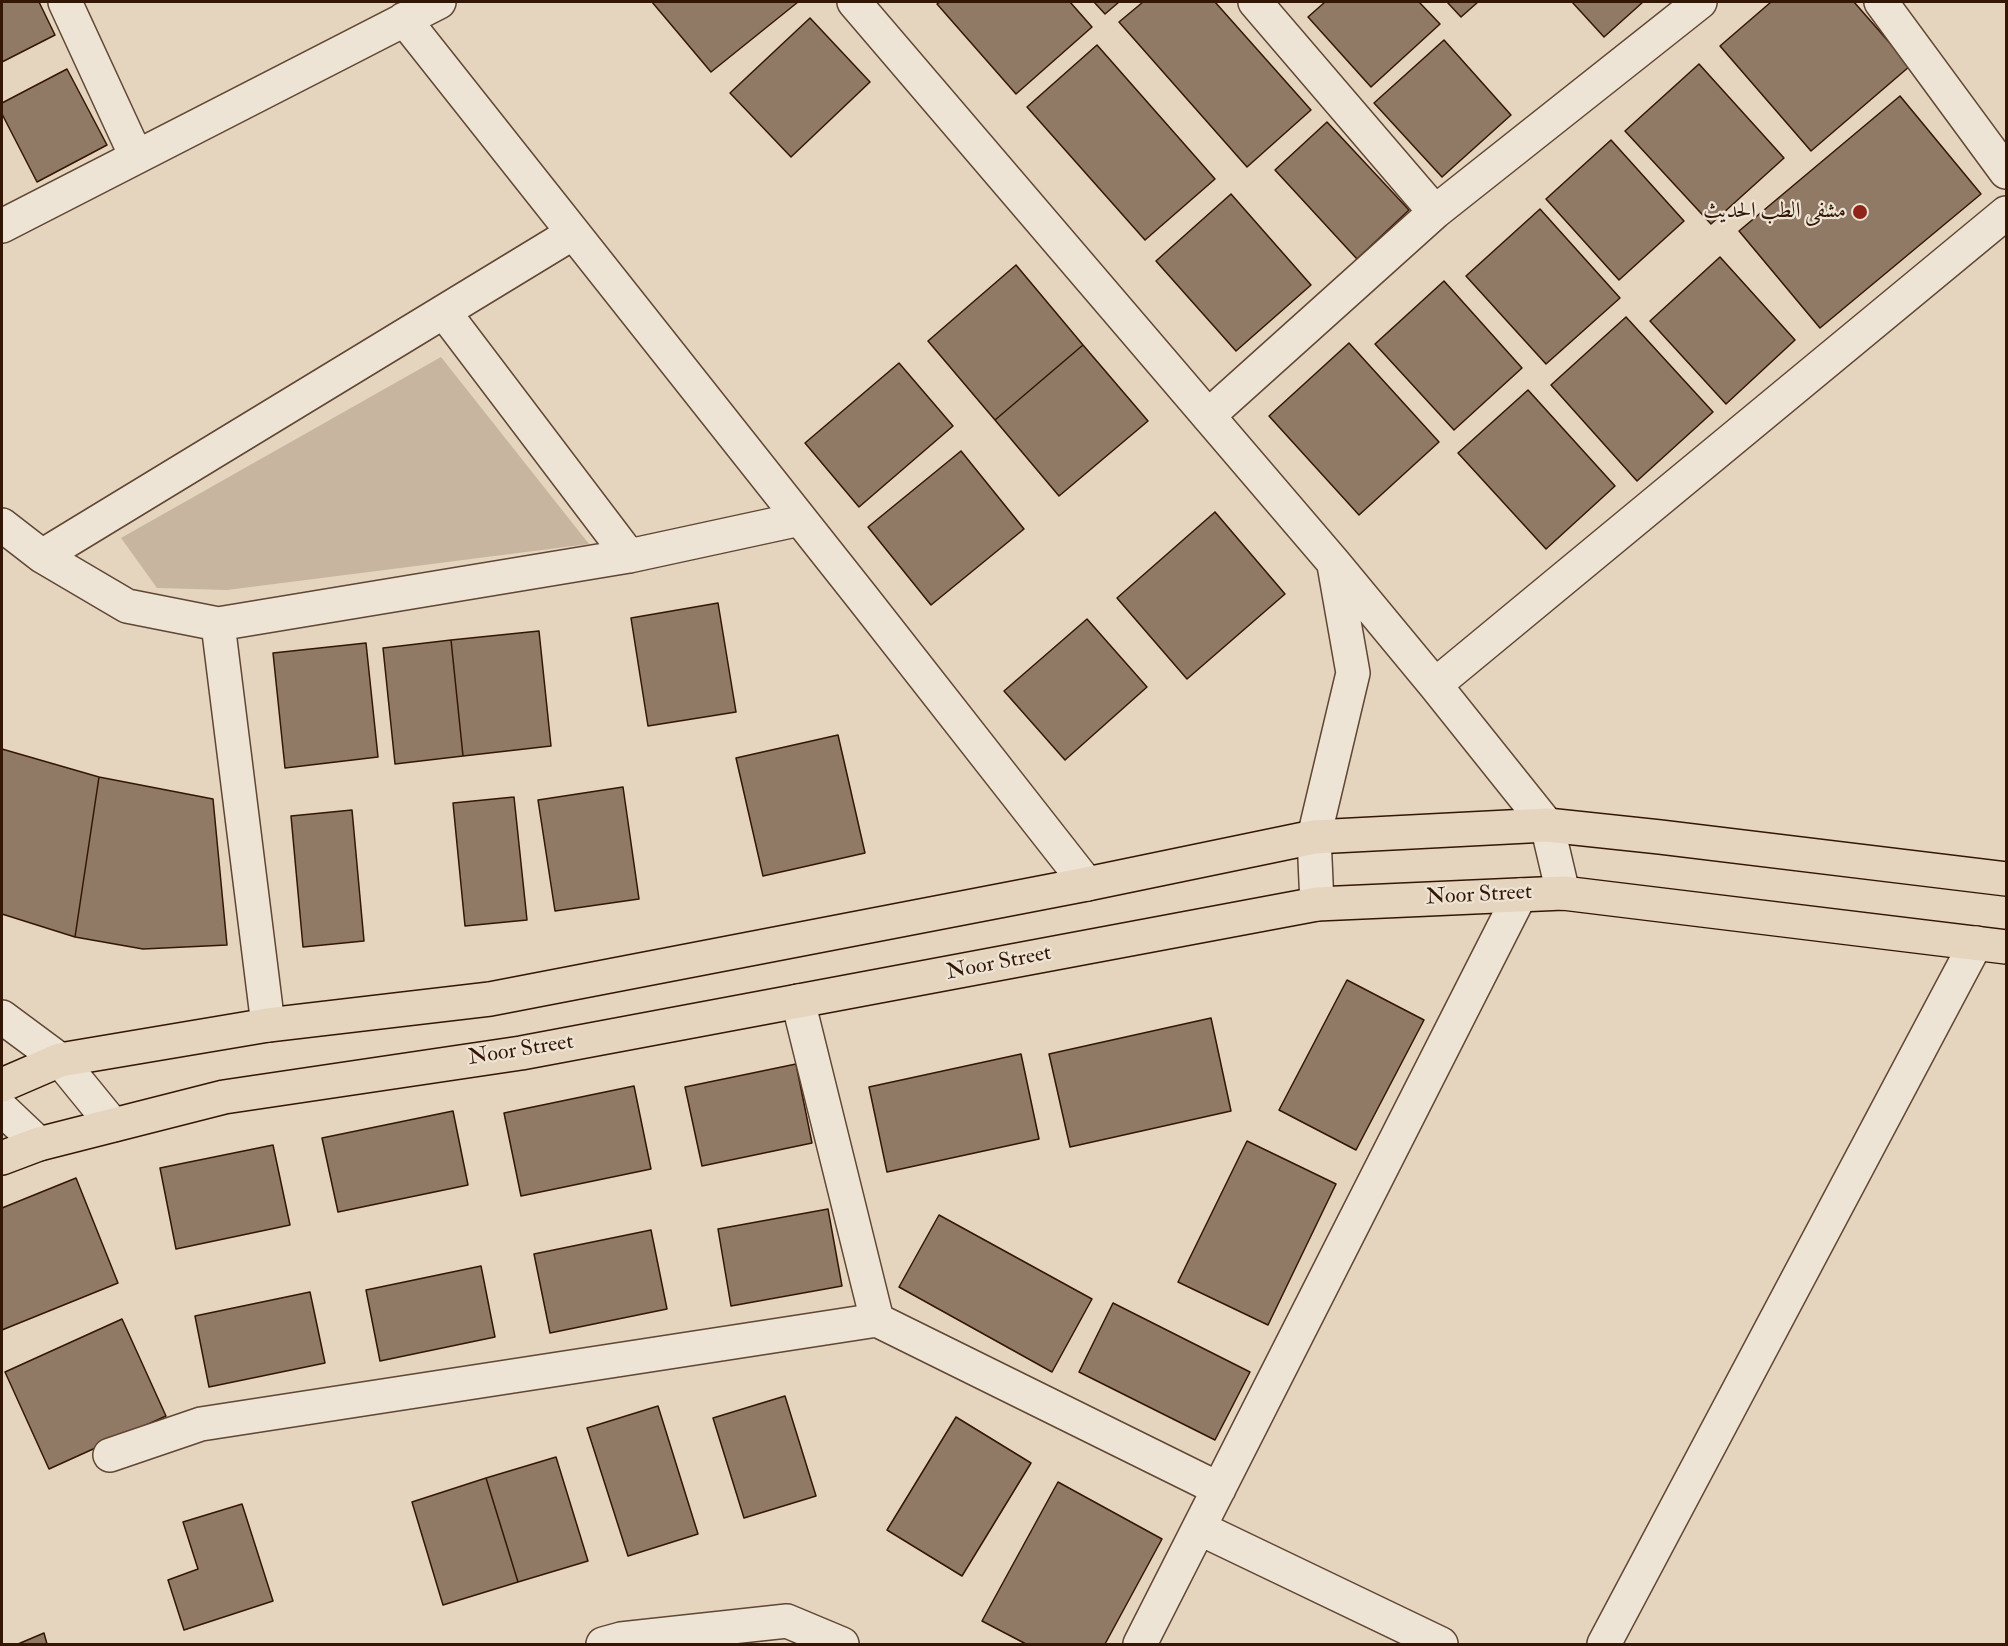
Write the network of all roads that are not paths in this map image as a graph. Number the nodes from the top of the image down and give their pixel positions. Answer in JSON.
{"nodes":[{"id":1,"x":65,"y":2,"type":"edge"},
{"id":2,"x":439,"y":2,"type":"edge"},
{"id":3,"x":855,"y":2,"type":"edge"},
{"id":4,"x":1257,"y":2,"type":"edge"},
{"id":5,"x":1700,"y":2,"type":"edge"},
{"id":6,"x":1881,"y":2,"type":"edge"},
{"id":7,"x":404,"y":19,"type":"junction"},
{"id":8,"x":136,"y":156,"type":"junction"},
{"id":9,"x":2007,"y":172,"type":"edge"},
{"id":10,"x":1435,"y":212,"type":"junction"},
{"id":11,"x":2007,"y":213,"type":"edge"},
{"id":12,"x":2,"y":226,"type":"edge"},
{"id":13,"x":573,"y":233,"type":"junction"},
{"id":14,"x":444,"y":312,"type":"junction"},
{"id":15,"x":1208,"y":416,"type":"junction"},
{"id":16,"x":800,"y":519,"type":"junction"},
{"id":17,"x":2,"y":525,"type":"edge"},
{"id":18,"x":42,"y":556,"type":"junction"},
{"id":19,"x":629,"y":556,"type":"junction"},
{"id":20,"x":1334,"y":563,"type":"junction"},
{"id":21,"x":218,"y":624,"type":"junction"},
{"id":22,"x":1435,"y":685,"type":"junction"},
{"id":23,"x":1546,"y":825,"type":"junction"},
{"id":24,"x":1314,"y":837,"type":"junction"},
{"id":25,"x":2007,"y":879,"type":"edge"},
{"id":26,"x":1087,"y":884,"type":"junction"},
{"id":27,"x":1563,"y":892,"type":"junction"},
{"id":28,"x":1520,"y":895,"type":"junction"},
{"id":29,"x":1317,"y":904,"type":"junction"},
{"id":30,"x":1991,"y":945,"type":"edge"},
{"id":31,"x":798,"y":1001,"type":"junction"},
{"id":32,"x":2,"y":1017,"type":"edge"},
{"id":33,"x":268,"y":1024,"type":"junction"},
{"id":34,"x":60,"y":1060,"type":"junction"},
{"id":35,"x":2,"y":1085,"type":"edge"},
{"id":36,"x":2,"y":1109,"type":"edge"},
{"id":37,"x":113,"y":1125,"type":"junction"},
{"id":38,"x":39,"y":1144,"type":"junction"},
{"id":39,"x":2,"y":1158,"type":"edge"},
{"id":40,"x":877,"y":1320,"type":"junction"},
{"id":41,"x":110,"y":1455,"type":"dead end"},
{"id":42,"x":1220,"y":1489,"type":"junction"},
{"id":43,"x":1200,"y":1528,"type":"junction"},
{"id":44,"x":603,"y":1644,"type":"edge"},
{"id":45,"x":842,"y":1644,"type":"edge"},
{"id":46,"x":1140,"y":1644,"type":"edge"},
{"id":47,"x":1441,"y":1644,"type":"edge"},
{"id":48,"x":1604,"y":1644,"type":"edge"}],
"edges":[{"from":1,"to":8,"type":"street"},
{"from":2,"to":7,"type":"street"},
{"from":3,"to":15,"type":"street"},
{"from":4,"to":10,"type":"street"},
{"from":5,"to":10,"type":"street"},
{"from":6,"to":9,"type":"street"},
{"from":7,"to":8,"type":"street"},
{"from":7,"to":13,"type":"street"},
{"from":8,"to":12,"type":"street"},
{"from":10,"to":15,"type":"street"},
{"from":11,"to":22,"type":"street"},
{"from":13,"to":14,"type":"street"},
{"from":13,"to":16,"type":"street"},
{"from":14,"to":18,"type":"street"},
{"from":14,"to":19,"type":"street"},
{"from":15,"to":20,"type":"street"},
{"from":16,"to":19,"type":"street"},
{"from":16,"to":26,"type":"street"},
{"from":17,"to":18,"type":"street"},
{"from":18,"to":21,"type":"street"},
{"from":19,"to":21,"type":"street"},
{"from":20,"to":22,"type":"street"},
{"from":20,"to":24,"type":"street"},
{"from":21,"to":33,"type":"street"},
{"from":22,"to":23,"type":"street"},
{"from":23,"to":24,"type":"main road"},
{"from":23,"to":25,"type":"main road"},
{"from":23,"to":27,"type":"street"},
{"from":24,"to":26,"type":"main road"},
{"from":24,"to":29,"type":"street"},
{"from":26,"to":33,"type":"main road"},
{"from":27,"to":28,"type":"main road","name":"Noor Street"},
{"from":27,"to":30,"type":"main road","name":"Noor Street"},
{"from":28,"to":29,"type":"main road","name":"Noor Street"},
{"from":28,"to":42,"type":"street"},
{"from":29,"to":31,"type":"main road","name":"Noor Street"},
{"from":30,"to":48,"type":"street"},
{"from":31,"to":37,"type":"main road","name":"Noor Street"},
{"from":31,"to":40,"type":"street"},
{"from":32,"to":34,"type":"street"},
{"from":33,"to":34,"type":"main road"},
{"from":34,"to":35,"type":"main road"},
{"from":34,"to":37,"type":"street"},
{"from":36,"to":38,"type":"street"},
{"from":37,"to":38,"type":"main road","name":"Noor Street"},
{"from":38,"to":39,"type":"main road","name":"Noor Street"},
{"from":40,"to":41,"type":"street"},
{"from":40,"to":42,"type":"street"},
{"from":42,"to":43,"type":"street"},
{"from":43,"to":46,"type":"street"},
{"from":43,"to":47,"type":"street"},
{"from":44,"to":45,"type":"street"}]}
